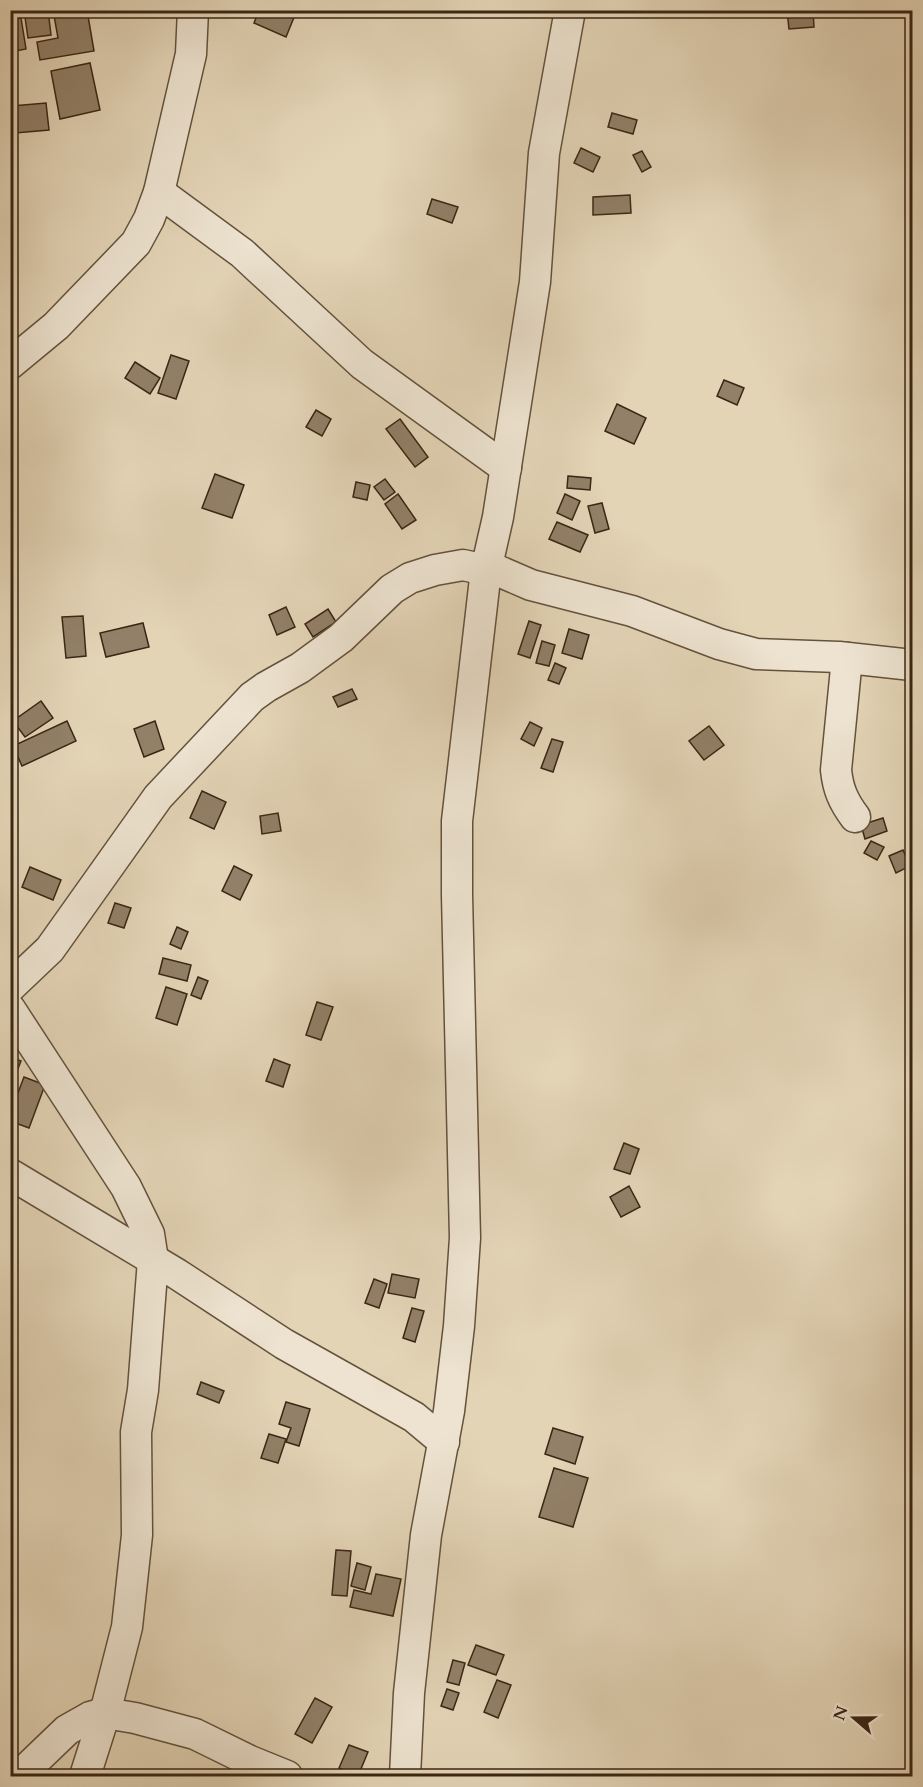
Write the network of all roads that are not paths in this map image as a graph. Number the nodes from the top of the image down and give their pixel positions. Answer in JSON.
{"nodes":[{"id":1,"x":193,"y":10,"type":"edge"},
{"id":2,"x":570,"y":10,"type":"edge"},
{"id":3,"x":159,"y":192,"type":"junction"},
{"id":4,"x":10,"y":364,"type":"edge"},
{"id":5,"x":506,"y":468,"type":"junction"},
{"id":6,"x":487,"y":568,"type":"junction"},
{"id":7,"x":847,"y":658,"type":"junction"},
{"id":8,"x":912,"y":665,"type":"edge"},
{"id":9,"x":855,"y":817,"type":"dead end"},
{"id":10,"x":10,"y":987,"type":"edge"},
{"id":11,"x":10,"y":1010,"type":"edge"},
{"id":12,"x":10,"y":1174,"type":"edge"},
{"id":13,"x":153,"y":1260,"type":"junction"},
{"id":14,"x":444,"y":1442,"type":"junction"},
{"id":15,"x":105,"y":1713,"type":"junction"},
{"id":16,"x":19,"y":1776,"type":"edge"},
{"id":17,"x":85,"y":1776,"type":"edge"},
{"id":18,"x":287,"y":1776,"type":"edge"},
{"id":19,"x":405,"y":1776,"type":"edge"}],
"edges":[{"from":1,"to":3,"type":"street"},
{"from":2,"to":5,"type":"street"},
{"from":3,"to":4,"type":"street"},
{"from":3,"to":5,"type":"street"},
{"from":5,"to":6,"type":"street"},
{"from":6,"to":7,"type":"street"},
{"from":6,"to":10,"type":"street"},
{"from":6,"to":14,"type":"street"},
{"from":7,"to":8,"type":"street"},
{"from":7,"to":9,"type":"street"},
{"from":11,"to":13,"type":"street"},
{"from":12,"to":13,"type":"street"},
{"from":13,"to":14,"type":"street"},
{"from":13,"to":15,"type":"street"},
{"from":14,"to":19,"type":"street"},
{"from":15,"to":16,"type":"street"},
{"from":15,"to":17,"type":"street"},
{"from":15,"to":18,"type":"street"}]}
